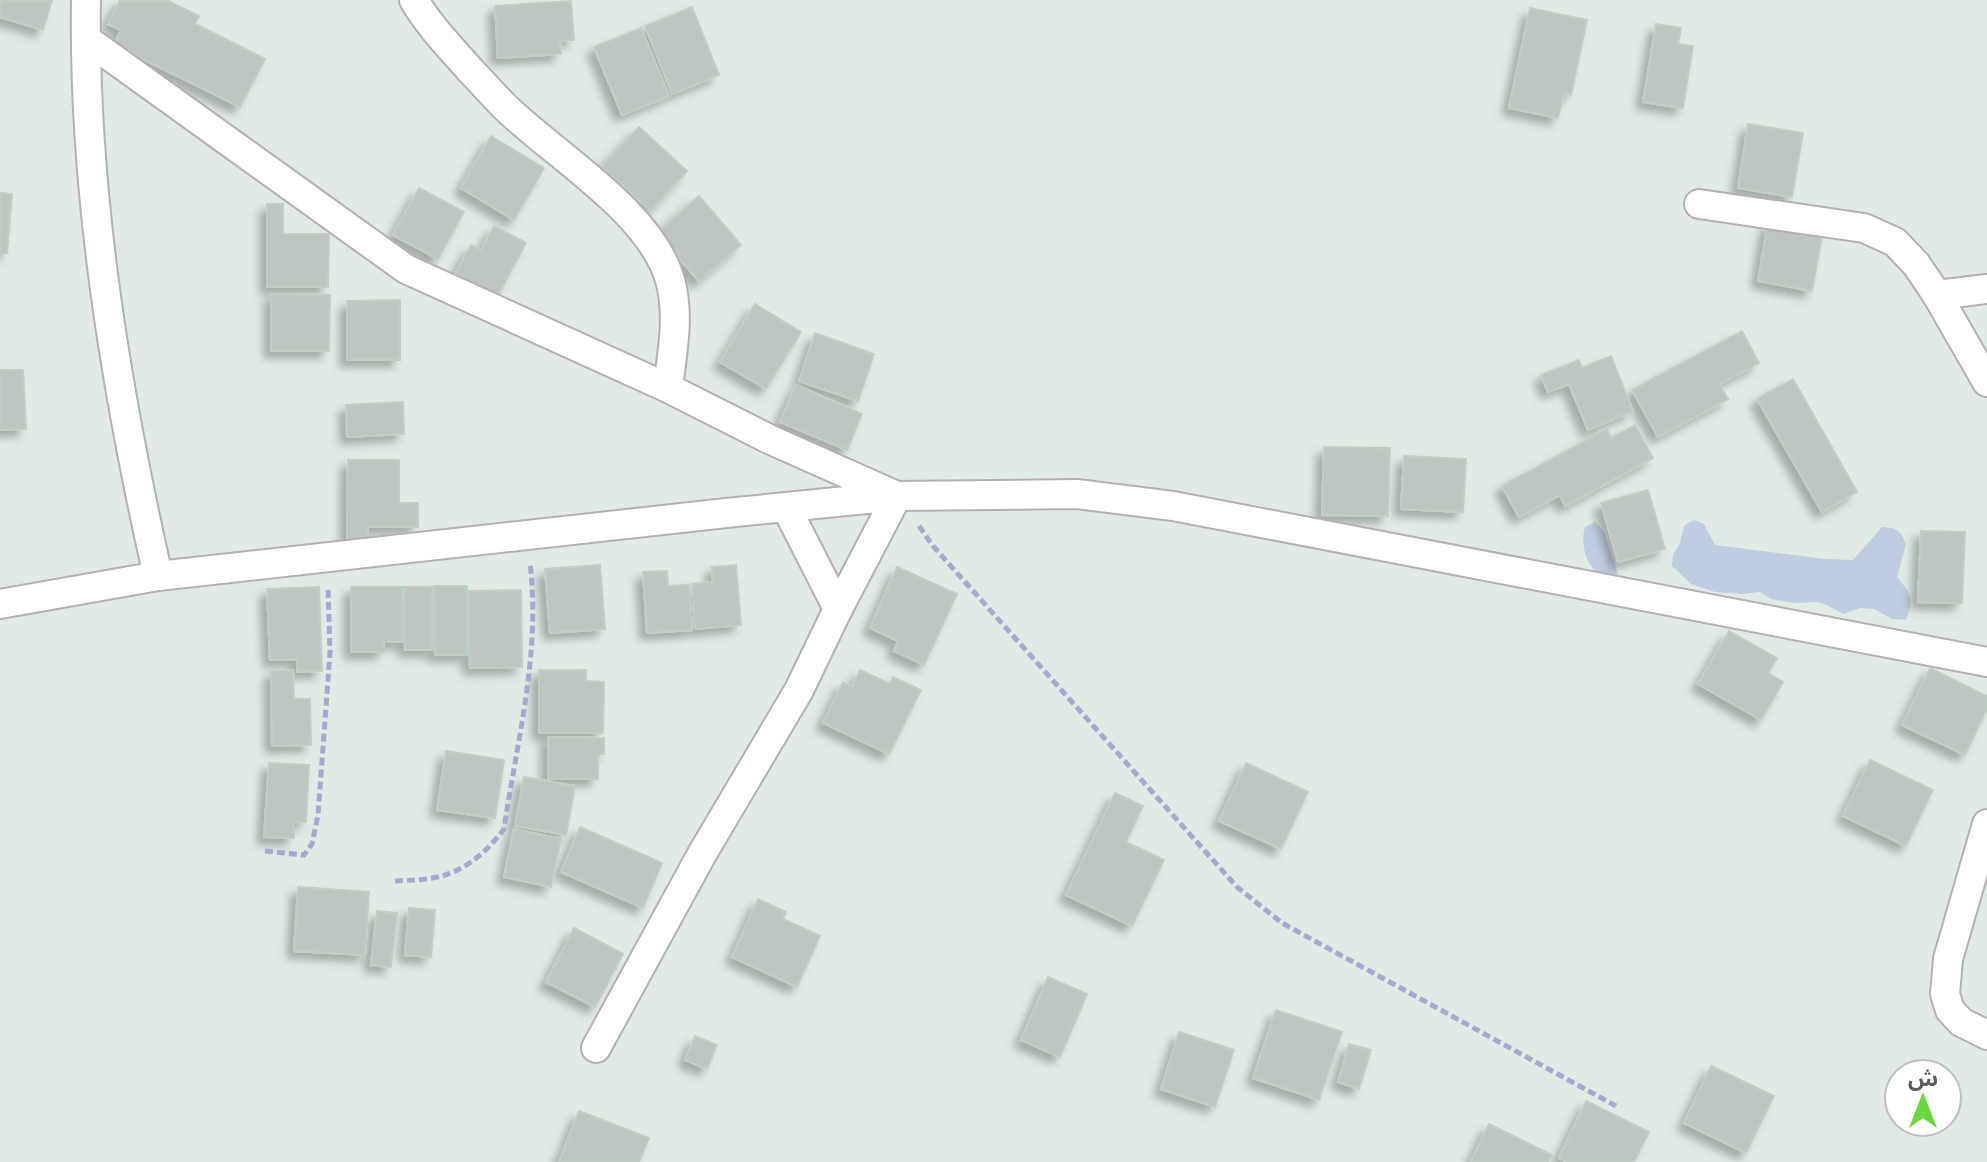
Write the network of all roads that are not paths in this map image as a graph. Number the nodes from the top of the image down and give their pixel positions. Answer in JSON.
{"nodes":[{"id":1,"x":86,"y":0,"type":"edge"},
{"id":2,"x":414,"y":0,"type":"edge"},
{"id":3,"x":86,"y":39,"type":"junction"},
{"id":4,"x":1699,"y":204,"type":"dead end"},
{"id":5,"x":1987,"y":289,"type":"edge"},
{"id":6,"x":1937,"y":295,"type":"junction"},
{"id":7,"x":1987,"y":382,"type":"edge"},
{"id":8,"x":668,"y":388,"type":"junction"},
{"id":9,"x":897,"y":496,"type":"junction"},
{"id":10,"x":786,"y":507,"type":"junction"},
{"id":11,"x":158,"y":576,"type":"junction"},
{"id":12,"x":0,"y":604,"type":"edge"},
{"id":13,"x":838,"y":609,"type":"junction"},
{"id":14,"x":1987,"y":662,"type":"edge"},
{"id":15,"x":1987,"y":824,"type":"edge"},
{"id":16,"x":1987,"y":1035,"type":"edge"},
{"id":17,"x":596,"y":1048,"type":"dead end"}],
"edges":[{"from":1,"to":3,"type":"street"},
{"from":2,"to":8,"type":"street"},
{"from":3,"to":8,"type":"street"},
{"from":3,"to":11,"type":"street"},
{"from":4,"to":6,"type":"street"},
{"from":5,"to":6,"type":"street"},
{"from":6,"to":7,"type":"street"},
{"from":8,"to":9,"type":"street"},
{"from":9,"to":10,"type":"street"},
{"from":9,"to":13,"type":"street"},
{"from":9,"to":14,"type":"street"},
{"from":10,"to":11,"type":"street"},
{"from":10,"to":13,"type":"street"},
{"from":11,"to":12,"type":"street"},
{"from":13,"to":17,"type":"street"},
{"from":15,"to":16,"type":"street"}]}
